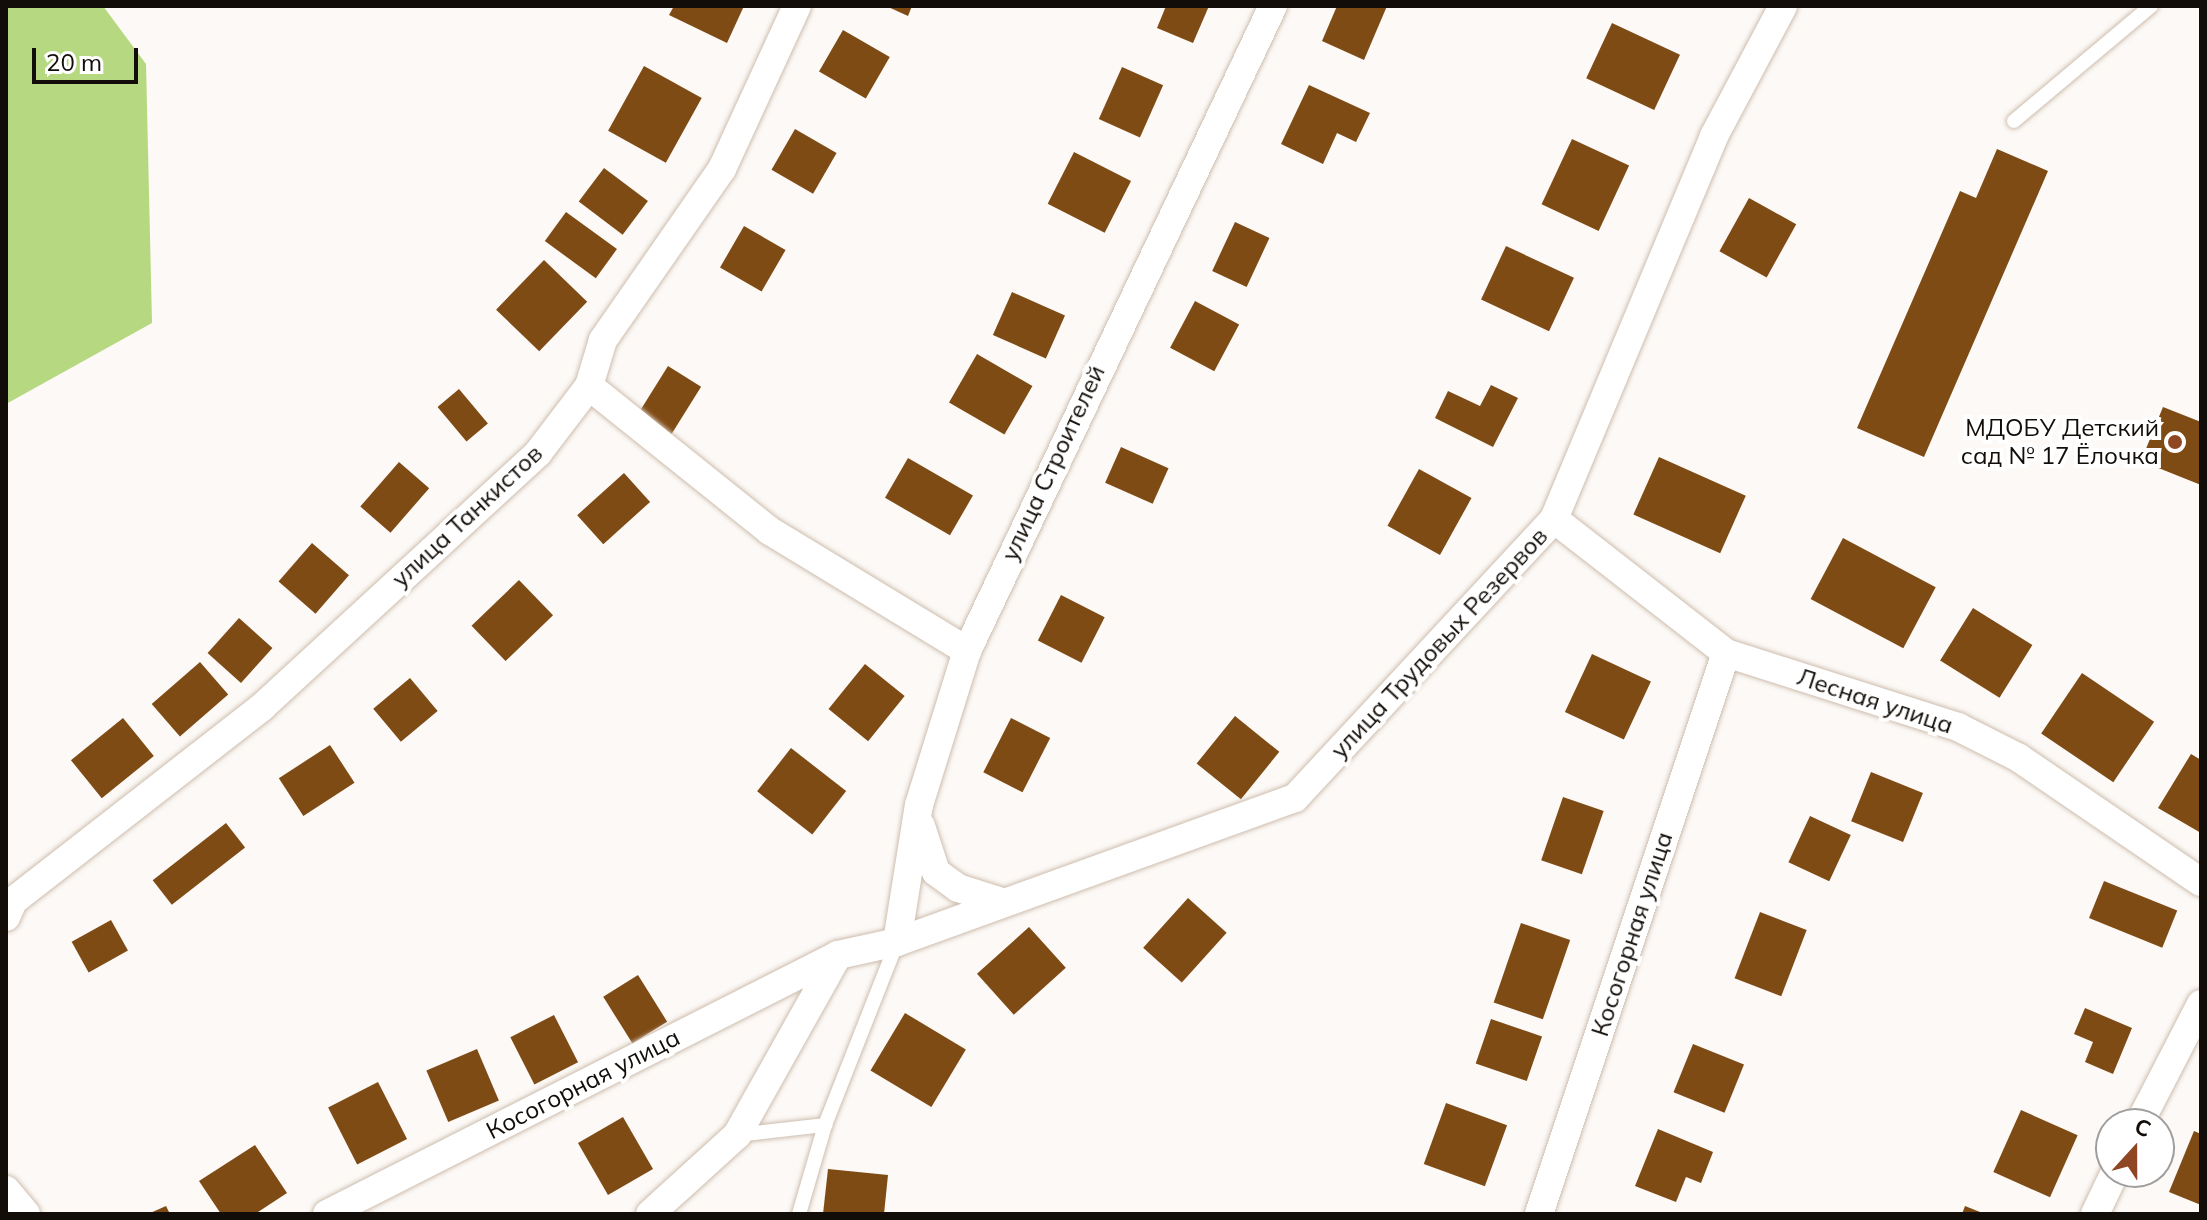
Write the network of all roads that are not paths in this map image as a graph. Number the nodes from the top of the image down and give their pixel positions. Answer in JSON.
{"nodes":[{"id":1,"x":797,"y":6,"type":"edge"},
{"id":2,"x":1273,"y":6,"type":"edge"},
{"id":3,"x":1783,"y":6,"type":"edge"},
{"id":4,"x":2151,"y":6,"type":"edge"},
{"id":5,"x":2014,"y":121,"type":"dead end"},
{"id":6,"x":589,"y":386,"type":"junction"},
{"id":7,"x":1554,"y":519,"type":"junction"},
{"id":8,"x":967,"y":651,"type":"junction"},
{"id":9,"x":1726,"y":653,"type":"junction"},
{"id":10,"x":919,"y":805,"type":"junction"},
{"id":11,"x":2201,"y":882,"type":"edge"},
{"id":12,"x":1005,"y":903,"type":"junction"},
{"id":13,"x":6,"y":917,"type":"edge"},
{"id":14,"x":897,"y":942,"type":"junction"},
{"id":15,"x":838,"y":955,"type":"junction"},
{"id":16,"x":2201,"y":1004,"type":"edge"},
{"id":17,"x":2147,"y":1108,"type":"edge"},
{"id":18,"x":825,"y":1125,"type":"junction"},
{"id":19,"x":737,"y":1135,"type":"junction"},
{"id":20,"x":2107,"y":1188,"type":"edge"},
{"id":21,"x":6,"y":1190,"type":"edge"},
{"id":22,"x":26,"y":1214,"type":"edge"},
{"id":23,"x":327,"y":1214,"type":"edge"},
{"id":24,"x":650,"y":1214,"type":"edge"},
{"id":25,"x":799,"y":1214,"type":"edge"},
{"id":26,"x":1539,"y":1214,"type":"edge"},
{"id":27,"x":2095,"y":1214,"type":"edge"}],
"edges":[{"from":1,"to":6,"type":"street","name":"улица Танкистов"},
{"from":2,"to":8,"type":"street","name":"улица Строителей"},
{"from":3,"to":7,"type":"street","name":"улица Трудовых Резервов"},
{"from":4,"to":5,"type":"lane"},
{"from":6,"to":8,"type":"street"},
{"from":6,"to":13,"type":"street","name":"улица Танкистов"},
{"from":7,"to":9,"type":"street","name":"Лесная улица"},
{"from":7,"to":12,"type":"street","name":"улица Трудовых Резервов"},
{"from":8,"to":10,"type":"street","name":"улица Строителей"},
{"from":9,"to":11,"type":"street","name":"Лесная улица"},
{"from":9,"to":26,"type":"street","name":"Косогорная улица"},
{"from":10,"to":12,"type":"street"},
{"from":10,"to":14,"type":"street","name":"улица Строителей"},
{"from":12,"to":14,"type":"street","name":"улица Трудовых Резервов"},
{"from":14,"to":15,"type":"street","name":"Косогорная улица"},
{"from":14,"to":18,"type":"lane"},
{"from":15,"to":19,"type":"street"},
{"from":15,"to":23,"type":"street","name":"Косогорная улица"},
{"from":16,"to":17,"type":"street"},
{"from":18,"to":19,"type":"lane"},
{"from":18,"to":25,"type":"lane"},
{"from":19,"to":24,"type":"street"},
{"from":20,"to":27,"type":"street"},
{"from":21,"to":22,"type":"street"}]}
